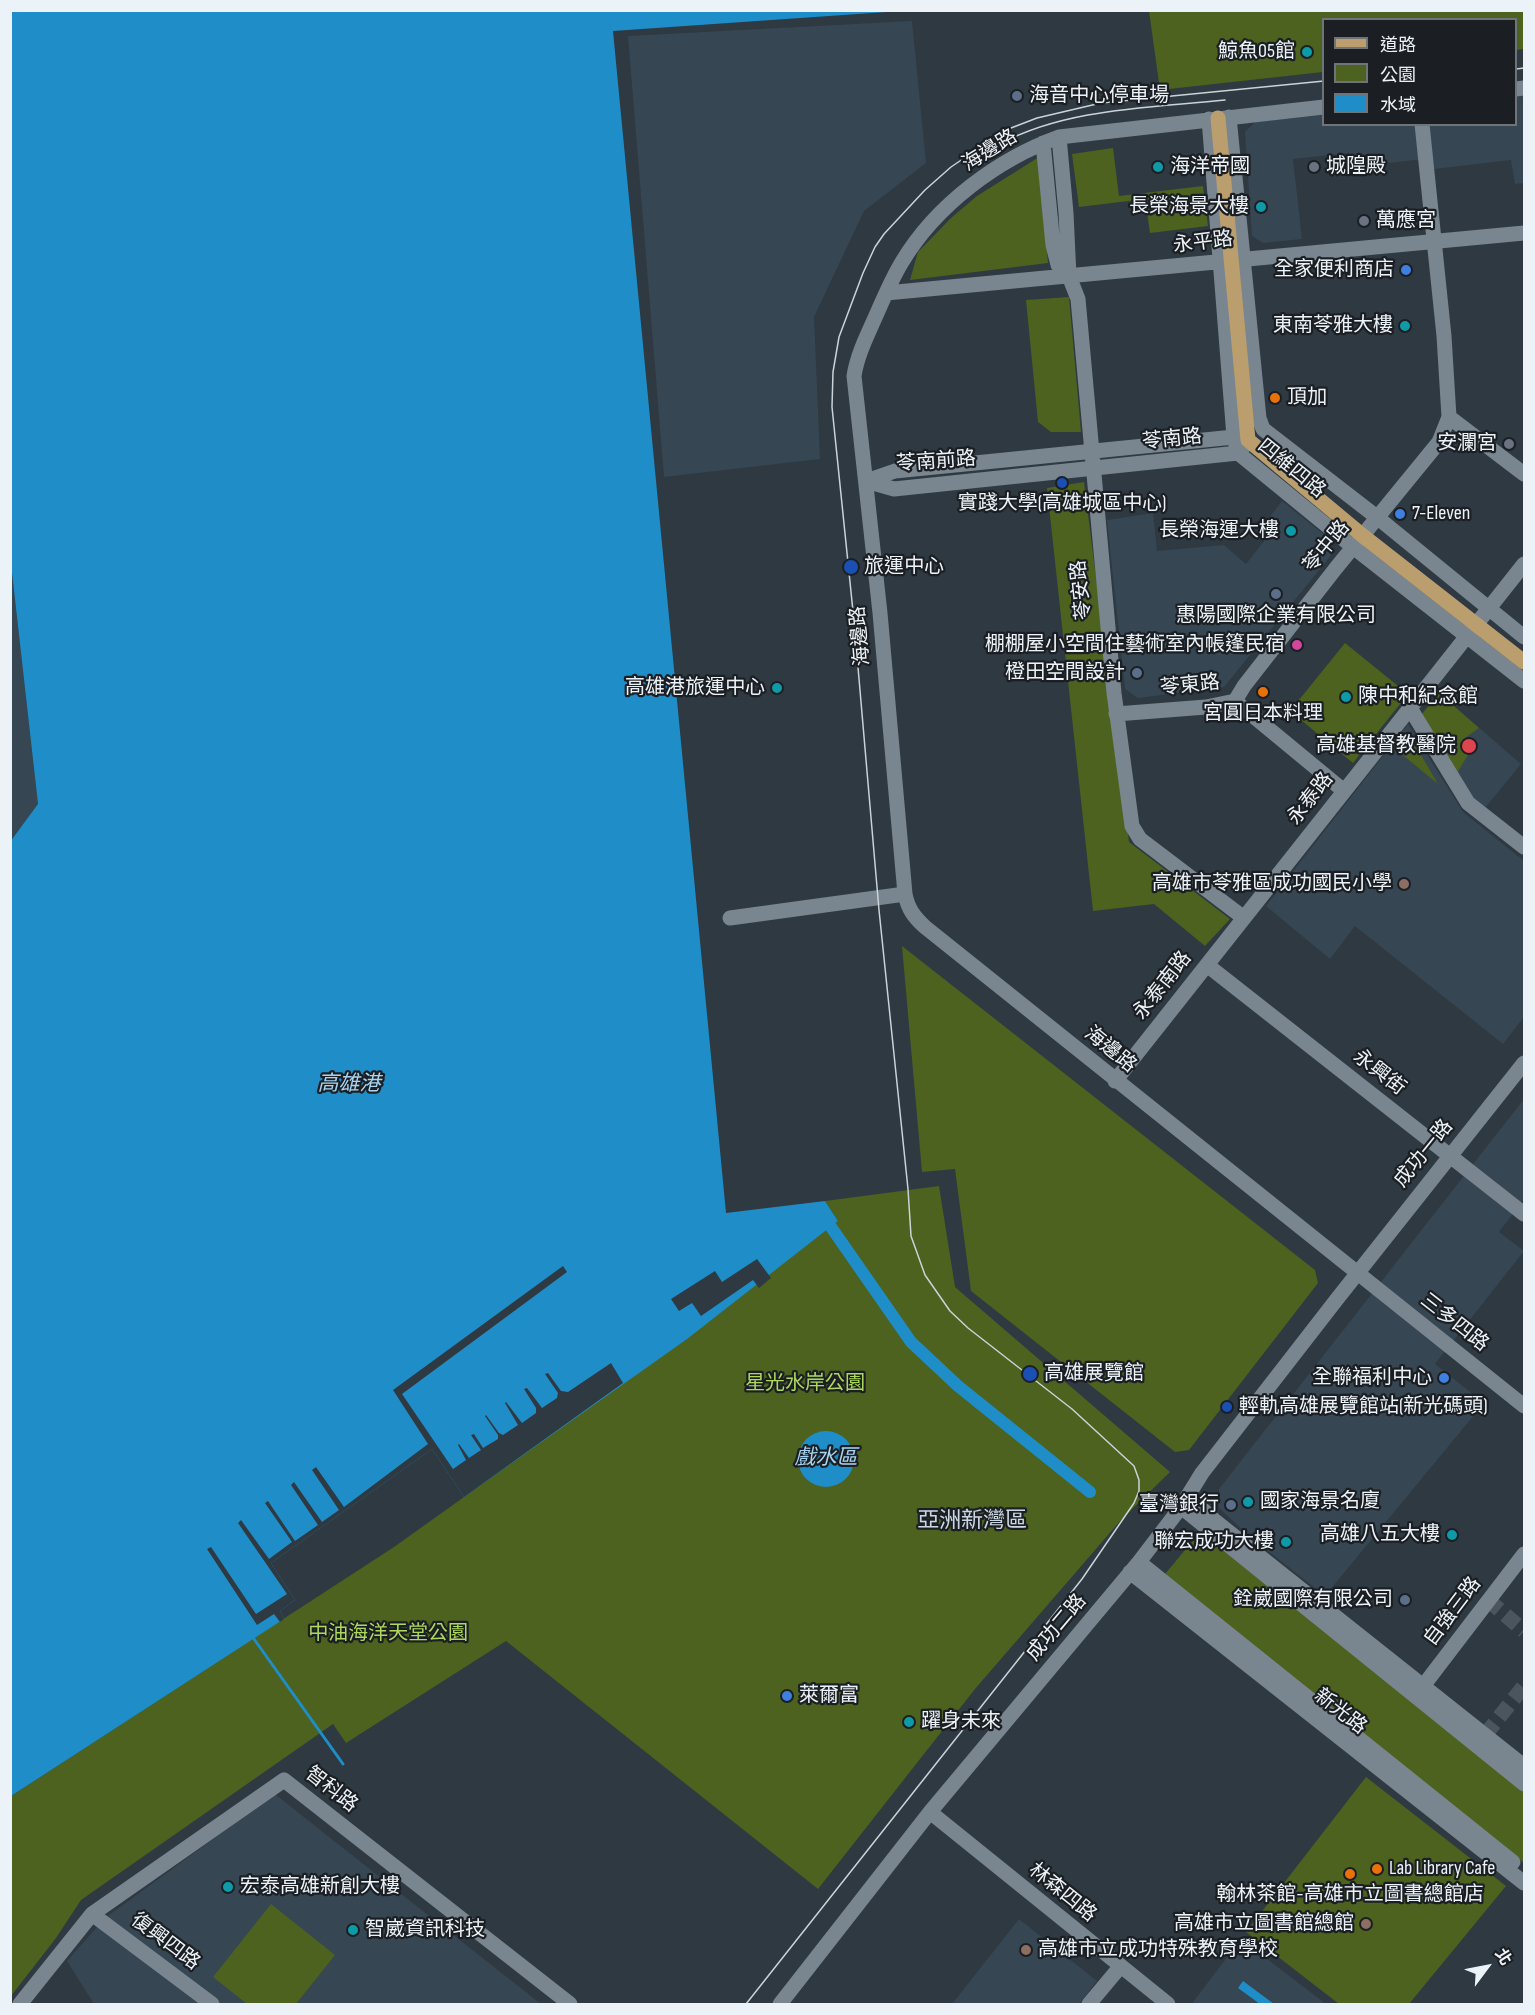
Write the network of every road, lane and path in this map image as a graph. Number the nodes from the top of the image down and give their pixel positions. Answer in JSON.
{"nodes":[{"id":1,"x":1322,"y":107,"type":"edge"},
{"id":2,"x":1219,"y":118,"type":"junction"},
{"id":3,"x":1422,"y":126,"type":"edge"},
{"id":4,"x":1059,"y":137,"type":"junction"},
{"id":5,"x":1043,"y":143,"type":"junction"},
{"id":6,"x":1524,"y":233,"type":"edge"},
{"id":7,"x":1434,"y":241,"type":"junction"},
{"id":8,"x":1232,"y":260,"type":"junction"},
{"id":9,"x":1069,"y":276,"type":"junction"},
{"id":10,"x":886,"y":293,"type":"junction"},
{"id":11,"x":1449,"y":417,"type":"junction"},
{"id":12,"x":1263,"y":429,"type":"junction"},
{"id":13,"x":1241,"y":438,"type":"junction"},
{"id":14,"x":1092,"y":452,"type":"junction"},
{"id":15,"x":1238,"y":453,"type":"junction"},
{"id":16,"x":1094,"y":470,"type":"junction"},
{"id":17,"x":1524,"y":474,"type":"edge"},
{"id":18,"x":866,"y":481,"type":"junction"},
{"id":19,"x":1378,"y":518,"type":"junction"},
{"id":20,"x":1358,"y":541,"type":"junction"},
{"id":21,"x":1524,"y":564,"type":"edge"},
{"id":22,"x":1489,"y":609,"type":"junction"},
{"id":23,"x":1472,"y":630,"type":"junction"},
{"id":24,"x":1524,"y":637,"type":"edge"},
{"id":25,"x":1524,"y":662,"type":"edge"},
{"id":26,"x":1524,"y":681,"type":"edge"},
{"id":27,"x":1235,"y":701,"type":"junction"},
{"id":28,"x":1410,"y":708,"type":"junction"},
{"id":29,"x":1116,"y":714,"type":"junction"},
{"id":30,"x":1344,"y":791,"type":"junction"},
{"id":31,"x":1524,"y":847,"type":"edge"},
{"id":32,"x":905,"y":894,"type":"junction"},
{"id":33,"x":730,"y":918,"type":"dead end"},
{"id":34,"x":1244,"y":918,"type":"junction"},
{"id":35,"x":1207,"y":965,"type":"junction"},
{"id":36,"x":1524,"y":1063,"type":"edge"},
{"id":37,"x":1115,"y":1080,"type":"junction"},
{"id":38,"x":1450,"y":1156,"type":"junction"},
{"id":39,"x":1524,"y":1214,"type":"edge"},
{"id":40,"x":1358,"y":1273,"type":"junction"},
{"id":41,"x":1524,"y":1406,"type":"edge"},
{"id":42,"x":1185,"y":1501,"type":"junction"},
{"id":43,"x":1524,"y":1554,"type":"edge"},
{"id":44,"x":1134,"y":1567,"type":"junction"},
{"id":45,"x":1419,"y":1691,"type":"junction"},
{"id":46,"x":1524,"y":1766,"type":"edge"},
{"id":47,"x":1524,"y":1784,"type":"edge"},
{"id":48,"x":930,"y":1812,"type":"junction"},
{"id":49,"x":1524,"y":1871,"type":"edge"},
{"id":50,"x":1524,"y":1883,"type":"edge"},
{"id":51,"x":92,"y":1914,"type":"junction"},
{"id":52,"x":1120,"y":1967,"type":"junction"},
{"id":53,"x":20,"y":2004,"type":"edge"},
{"id":54,"x":212,"y":2004,"type":"edge"},
{"id":55,"x":570,"y":2004,"type":"edge"},
{"id":56,"x":780,"y":2004,"type":"edge"},
{"id":57,"x":1089,"y":2004,"type":"edge"},
{"id":58,"x":1168,"y":2004,"type":"edge"}],
"edges":[{"from":1,"to":2,"type":"street","name":"海邊路"},
{"from":2,"to":4,"type":"street","name":"海邊路"},
{"from":2,"to":8,"type":"main road","name":"四維四路"},
{"from":3,"to":7,"type":"street","name":"苓中路"},
{"from":4,"to":5,"type":"street","name":"海邊路"},
{"from":4,"to":9,"type":"street","name":"苓安路"},
{"from":5,"to":9,"type":"street","name":"苓安路"},
{"from":5,"to":10,"type":"street","name":"海邊路"},
{"from":6,"to":7,"type":"street","name":"永平路"},
{"from":7,"to":8,"type":"street","name":"永平路"},
{"from":7,"to":11,"type":"street","name":"苓中路"},
{"from":8,"to":9,"type":"street","name":"永平路"},
{"from":8,"to":12,"type":"street","name":"四維四路"},
{"from":8,"to":13,"type":"main road","name":"四維四路"},
{"from":9,"to":10,"type":"street","name":"永平路"},
{"from":9,"to":14,"type":"street","name":"苓安路"},
{"from":10,"to":18,"type":"street","name":"海邊路"},
{"from":11,"to":17,"type":"street"},
{"from":11,"to":19,"type":"street","name":"苓中路"},
{"from":12,"to":13,"type":"street"},
{"from":12,"to":19,"type":"street","name":"四維四路"},
{"from":13,"to":14,"type":"street","name":"苓南路"},
{"from":13,"to":15,"type":"street"},
{"from":13,"to":20,"type":"main road","name":"四維四路"},
{"from":14,"to":16,"type":"street","name":"苓安路"},
{"from":14,"to":18,"type":"street","name":"苓南前路"},
{"from":15,"to":16,"type":"street","name":"苓南路"},
{"from":15,"to":20,"type":"street","name":"四維四路"},
{"from":16,"to":18,"type":"street","name":"苓南前路"},
{"from":16,"to":29,"type":"street","name":"苓安路"},
{"from":18,"to":32,"type":"street","name":"海邊路"},
{"from":19,"to":20,"type":"street","name":"苓中路"},
{"from":19,"to":22,"type":"street","name":"四維四路"},
{"from":20,"to":23,"type":"main road","name":"四維四路"},
{"from":20,"to":27,"type":"street","name":"苓中路"},
{"from":21,"to":22,"type":"street","name":"永泰路"},
{"from":22,"to":23,"type":"street","name":"永泰路"},
{"from":22,"to":24,"type":"street","name":"四維四路"},
{"from":23,"to":25,"type":"main road","name":"四維四路"},
{"from":23,"to":26,"type":"street","name":"四維四路"},
{"from":23,"to":28,"type":"street","name":"永泰路"},
{"from":27,"to":29,"type":"street","name":"苓東路"},
{"from":27,"to":30,"type":"street","name":"苓東路"},
{"from":28,"to":30,"type":"street","name":"永泰路"},
{"from":28,"to":31,"type":"street"},
{"from":29,"to":34,"type":"street","name":"苓安路"},
{"from":30,"to":34,"type":"street","name":"永泰路"},
{"from":32,"to":33,"type":"street"},
{"from":32,"to":37,"type":"street","name":"海邊路"},
{"from":34,"to":35,"type":"street","name":"永泰南路"},
{"from":35,"to":37,"type":"street","name":"永泰南路"},
{"from":35,"to":38,"type":"street","name":"永興街"},
{"from":36,"to":38,"type":"street","name":"成功一路"},
{"from":37,"to":40,"type":"street","name":"海邊路"},
{"from":38,"to":39,"type":"street","name":"永興街"},
{"from":38,"to":40,"type":"street","name":"成功一路"},
{"from":40,"to":41,"type":"street","name":"三多四路"},
{"from":40,"to":42,"type":"street","name":"成功二路"},
{"from":42,"to":44,"type":"street","name":"成功二路"},
{"from":42,"to":45,"type":"street"},
{"from":43,"to":45,"type":"street","name":"自強三路"},
{"from":44,"to":48,"type":"street","name":"成功二路"},
{"from":44,"to":49,"type":"street","name":"新光路"},
{"from":44,"to":50,"type":"street","name":"新光路"},
{"from":45,"to":46,"type":"street"},
{"from":45,"to":47,"type":"street"},
{"from":48,"to":52,"type":"street","name":"林森四路"},
{"from":48,"to":56,"type":"street","name":"成功二路"},
{"from":51,"to":53,"type":"street","name":"智科路"},
{"from":51,"to":54,"type":"street","name":"復興四路"},
{"from":51,"to":55,"type":"street","name":"智科路"},
{"from":52,"to":57,"type":"street"},
{"from":52,"to":58,"type":"street","name":"林森四路"}]}
